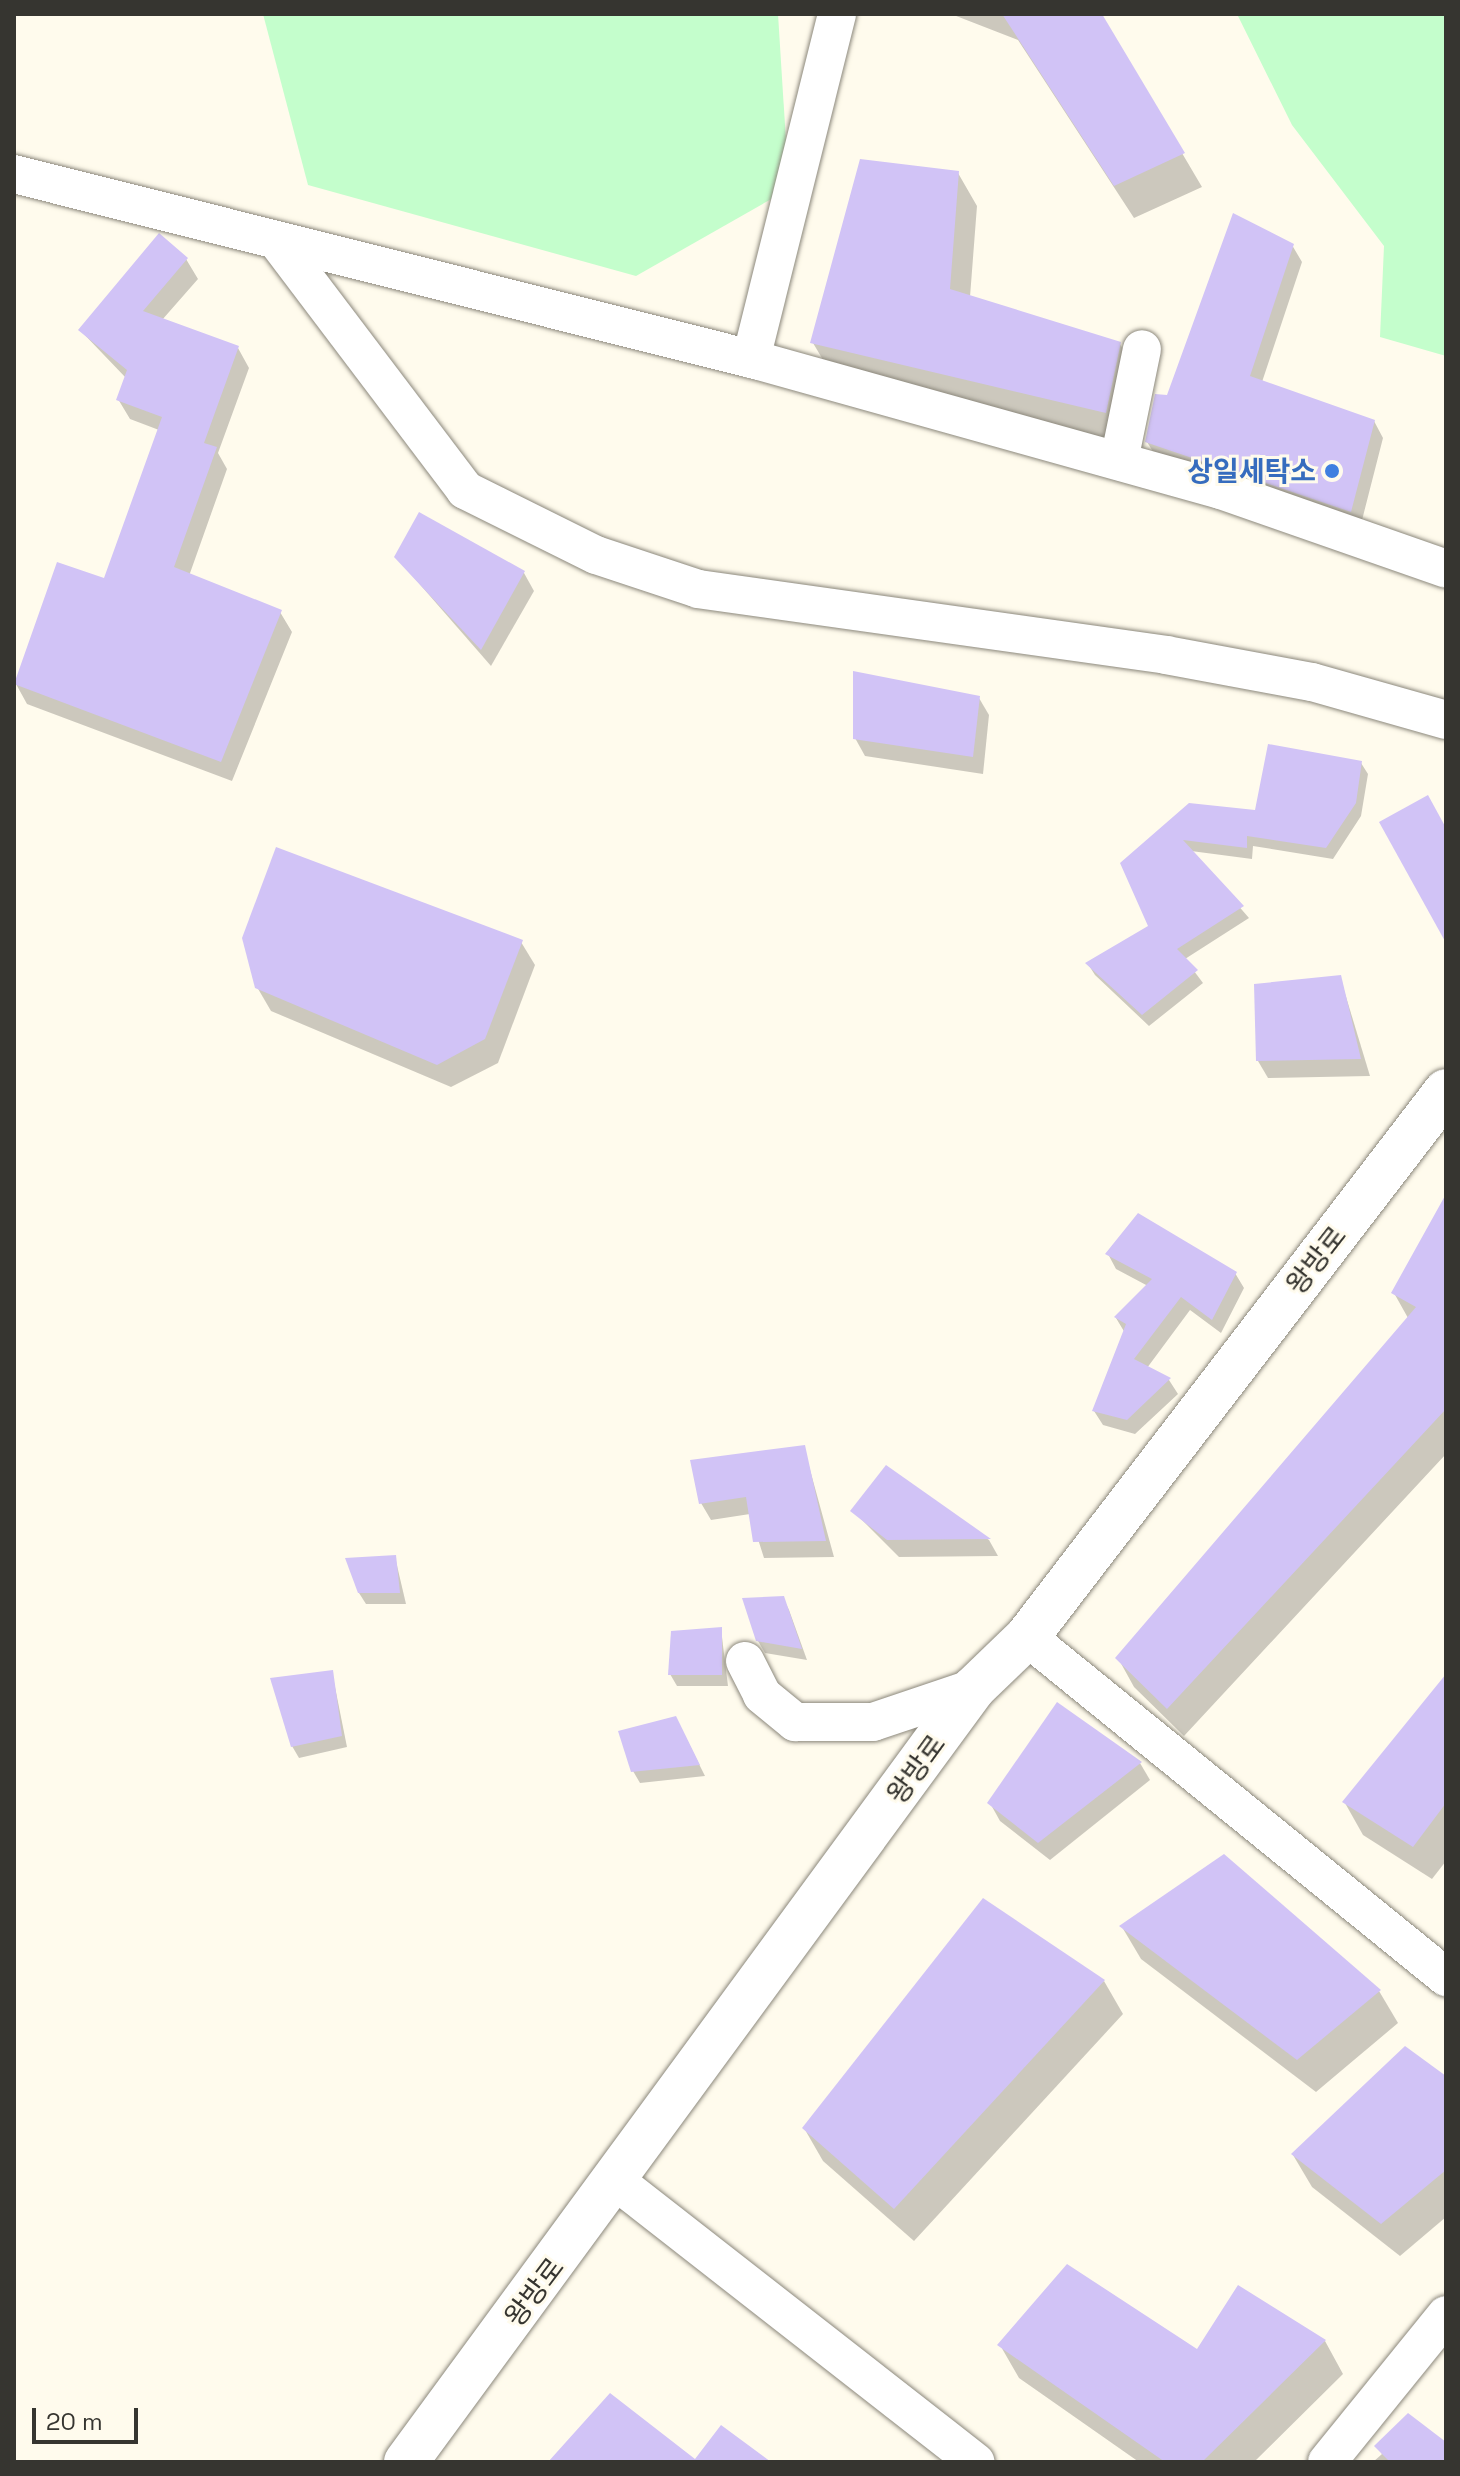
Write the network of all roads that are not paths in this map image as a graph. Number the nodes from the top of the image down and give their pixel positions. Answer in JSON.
{"nodes":[{"id":1,"x":837,"y":14,"type":"edge"},
{"id":2,"x":14,"y":174,"type":"edge"},
{"id":3,"x":277,"y":241,"type":"junction"},
{"id":4,"x":1142,"y":349,"type":"dead end"},
{"id":5,"x":751,"y":359,"type":"junction"},
{"id":6,"x":1119,"y":461,"type":"junction"},
{"id":7,"x":1446,"y":569,"type":"edge"},
{"id":8,"x":1446,"y":720,"type":"edge"},
{"id":9,"x":1446,"y":1091,"type":"edge"},
{"id":10,"x":1027,"y":1637,"type":"junction"},
{"id":11,"x":745,"y":1661,"type":"dead end"},
{"id":12,"x":974,"y":1688,"type":"junction"},
{"id":13,"x":1446,"y":1977,"type":"edge"},
{"id":14,"x":617,"y":2182,"type":"junction"},
{"id":15,"x":1446,"y":2315,"type":"edge"},
{"id":16,"x":406,"y":2462,"type":"edge"},
{"id":17,"x":976,"y":2462,"type":"edge"},
{"id":18,"x":1327,"y":2462,"type":"edge"}],
"edges":[{"from":1,"to":5,"type":"street"},
{"from":2,"to":3,"type":"street"},
{"from":3,"to":5,"type":"street"},
{"from":3,"to":8,"type":"street"},
{"from":4,"to":6,"type":"street"},
{"from":5,"to":6,"type":"street"},
{"from":6,"to":7,"type":"street"},
{"from":9,"to":10,"type":"main road","name":"왕방로"},
{"from":10,"to":12,"type":"main road","name":"왕방로"},
{"from":10,"to":13,"type":"street"},
{"from":11,"to":12,"type":"street"},
{"from":12,"to":14,"type":"main road","name":"왕방로"},
{"from":14,"to":16,"type":"main road","name":"왕방로"},
{"from":14,"to":17,"type":"street"},
{"from":15,"to":18,"type":"street"}]}
